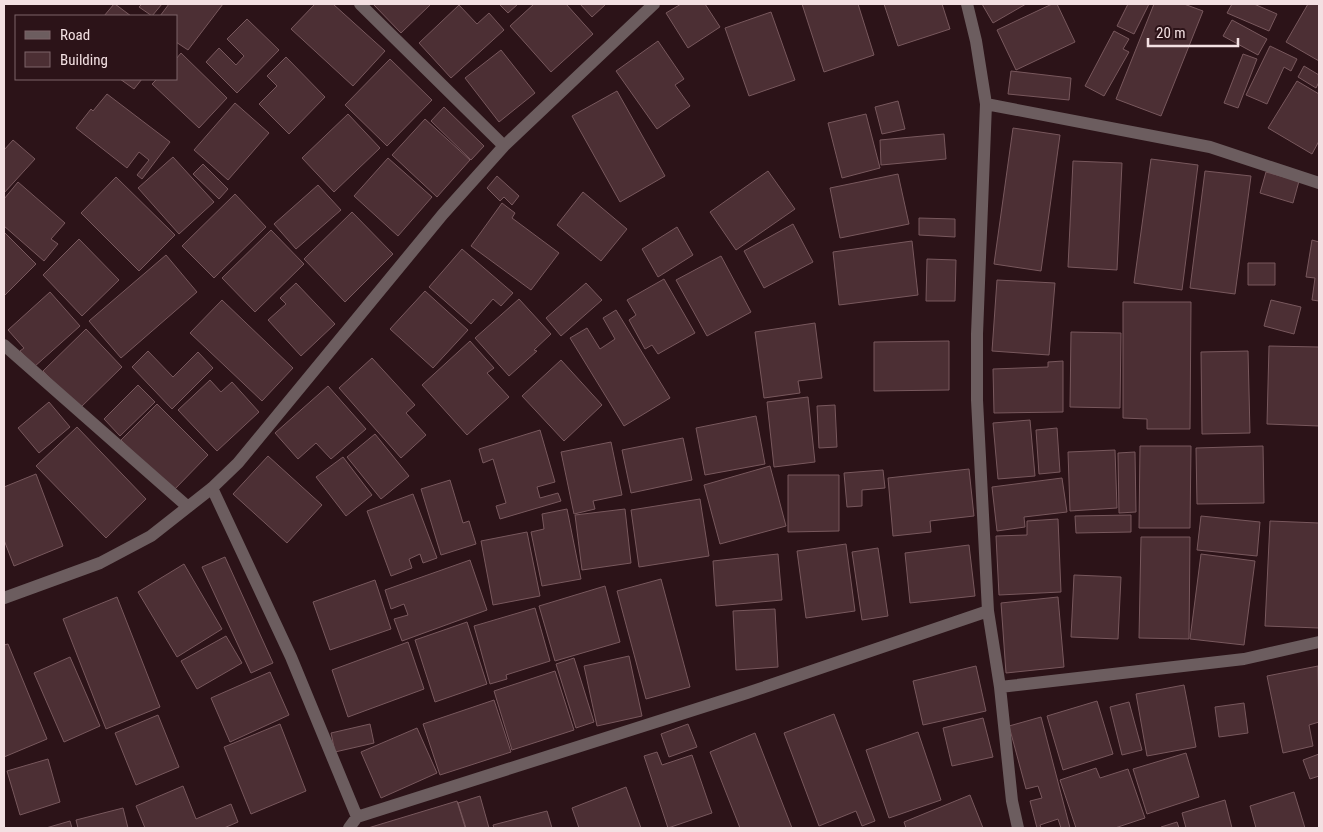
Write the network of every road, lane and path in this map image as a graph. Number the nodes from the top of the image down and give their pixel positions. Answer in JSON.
{"nodes":[{"id":1,"x":360,"y":4,"type":"edge"},
{"id":2,"x":654,"y":4,"type":"edge"},
{"id":3,"x":967,"y":4,"type":"edge"},
{"id":4,"x":986,"y":104,"type":"junction"},
{"id":5,"x":504,"y":146,"type":"junction"},
{"id":6,"x":1319,"y":183,"type":"edge"},
{"id":7,"x":4,"y":345,"type":"edge"},
{"id":8,"x":212,"y":488,"type":"junction"},
{"id":9,"x":188,"y":507,"type":"junction"},
{"id":10,"x":4,"y":598,"type":"edge"},
{"id":11,"x":988,"y":611,"type":"junction"},
{"id":12,"x":1319,"y":642,"type":"edge"},
{"id":13,"x":1000,"y":687,"type":"junction"},
{"id":14,"x":356,"y":817,"type":"junction"},
{"id":15,"x":349,"y":828,"type":"edge"},
{"id":16,"x":1018,"y":828,"type":"edge"}],
"edges":[{"from":1,"to":5,"type":"street"},
{"from":2,"to":5,"type":"street"},
{"from":3,"to":4,"type":"street"},
{"from":4,"to":6,"type":"street"},
{"from":4,"to":11,"type":"street"},
{"from":5,"to":8,"type":"street"},
{"from":7,"to":9,"type":"street"},
{"from":8,"to":9,"type":"street"},
{"from":8,"to":14,"type":"street"},
{"from":9,"to":10,"type":"street"},
{"from":11,"to":13,"type":"street"},
{"from":11,"to":14,"type":"street"},
{"from":12,"to":13,"type":"street"},
{"from":13,"to":16,"type":"street"},
{"from":14,"to":15,"type":"street"}]}
